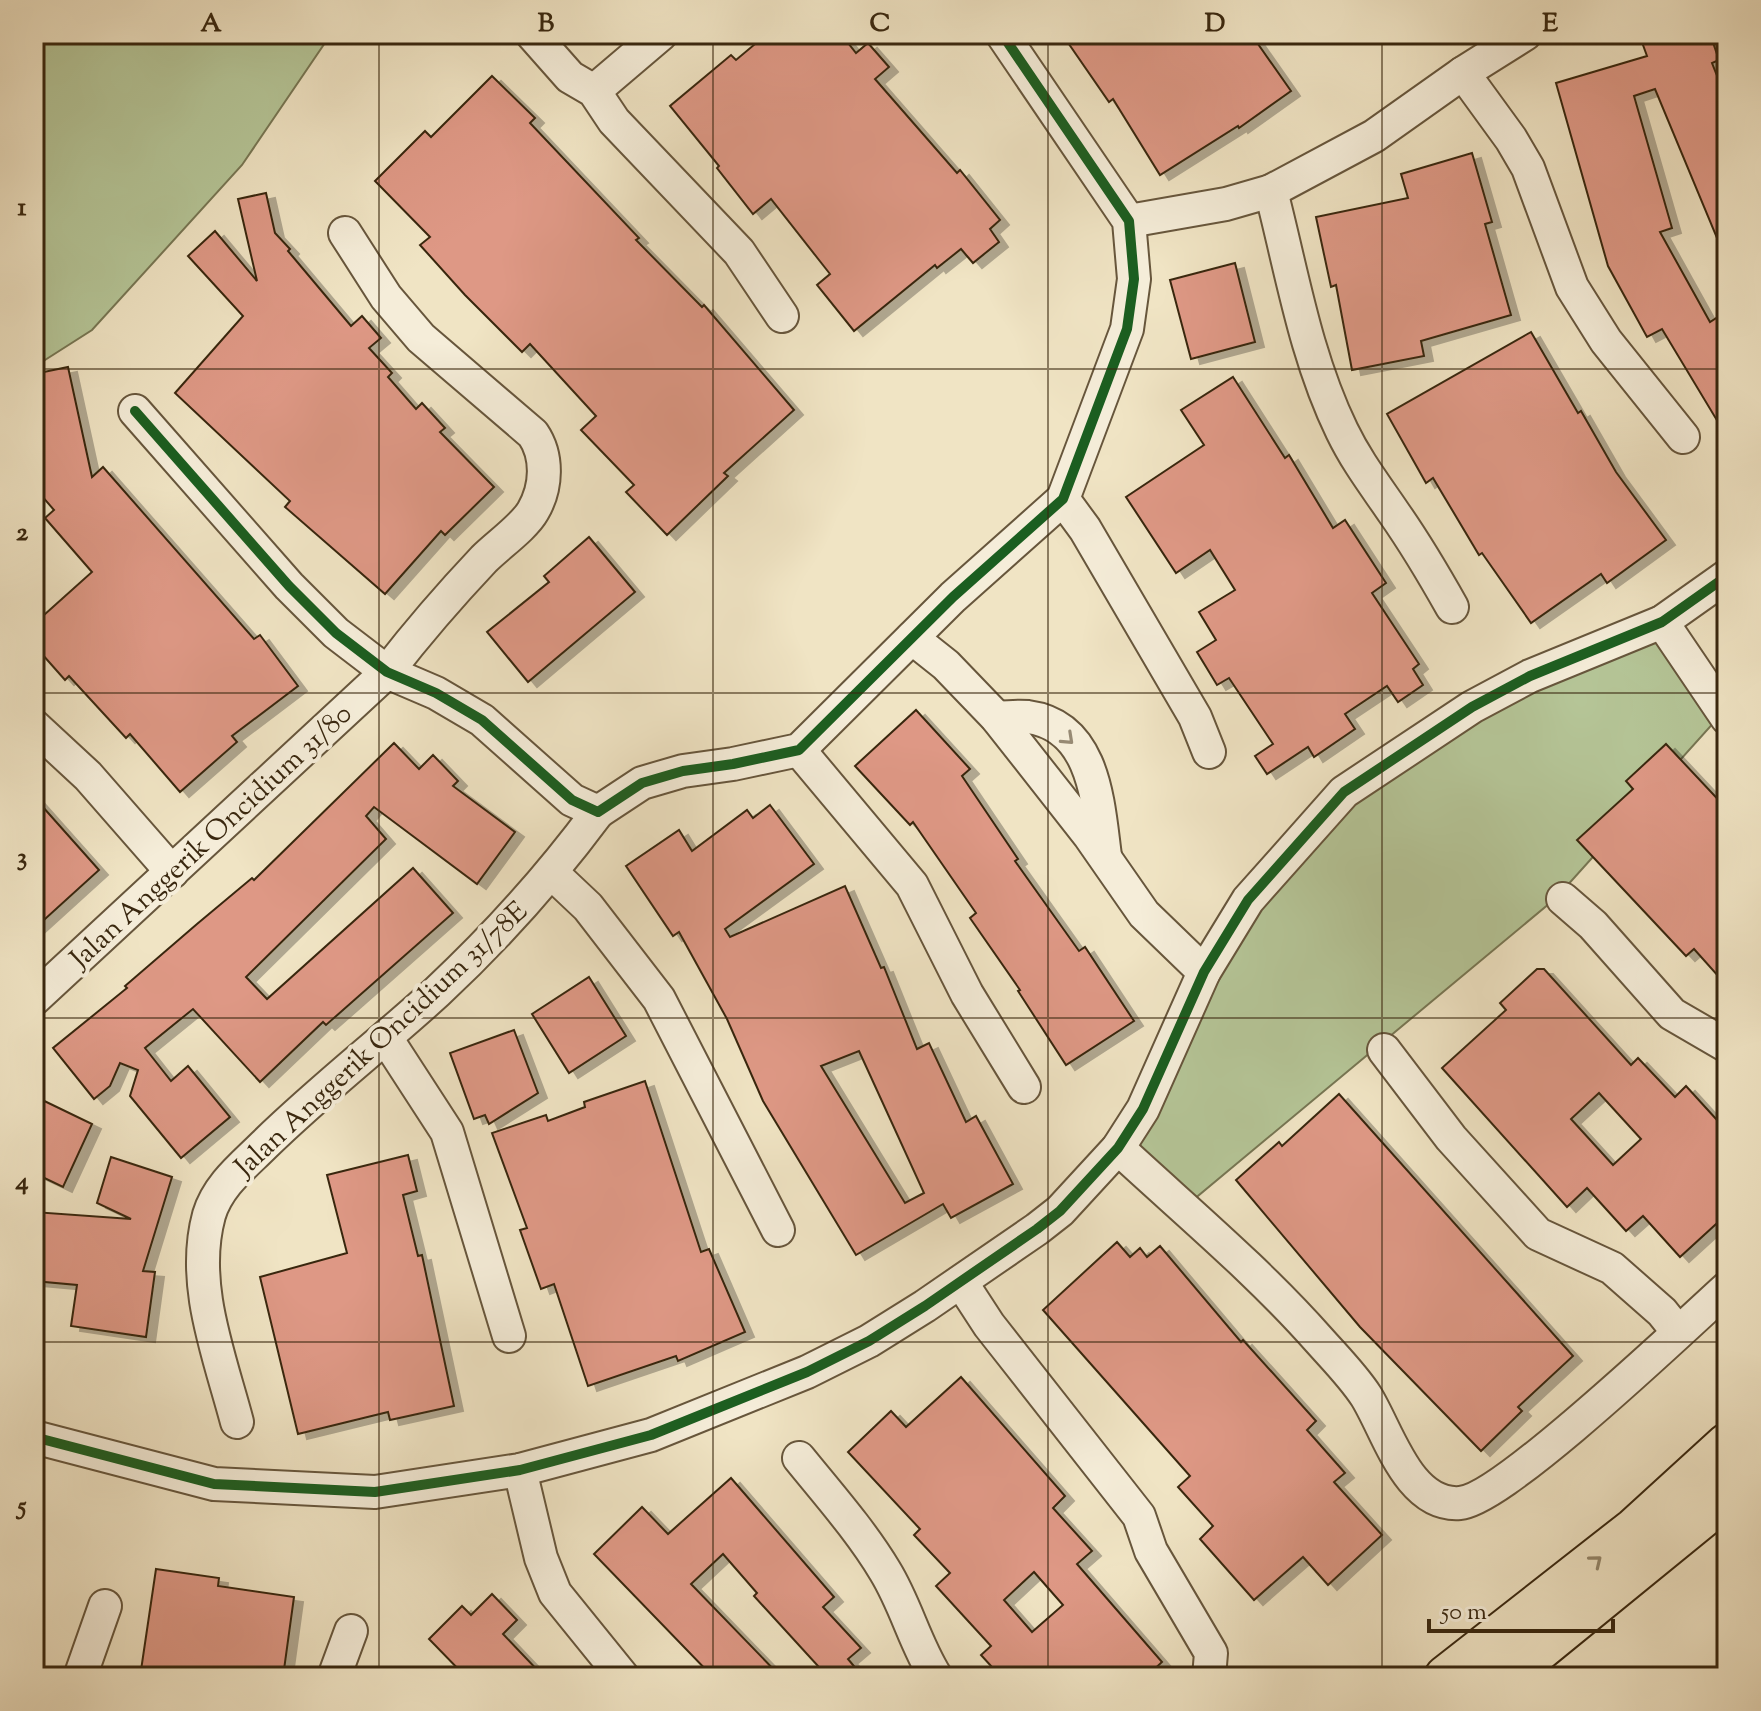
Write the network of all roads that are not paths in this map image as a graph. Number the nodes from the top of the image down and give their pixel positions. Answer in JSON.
{"nodes":[{"id":1,"x":532,"y":34,"type":"edge"},
{"id":2,"x":661,"y":34,"type":"edge"},
{"id":3,"x":1002,"y":34,"type":"edge"},
{"id":4,"x":1525,"y":34,"type":"edge"},
{"id":5,"x":1463,"y":73,"type":"junction"},
{"id":6,"x":594,"y":91,"type":"junction"},
{"id":7,"x":1271,"y":191,"type":"junction"},
{"id":8,"x":1129,"y":221,"type":"junction"},
{"id":9,"x":345,"y":233,"type":"dead end"},
{"id":10,"x":782,"y":316,"type":"dead end"},
{"id":11,"x":135,"y":411,"type":"dead end"},
{"id":12,"x":1683,"y":437,"type":"dead end"},
{"id":13,"x":1063,"y":499,"type":"junction"},
{"id":14,"x":1727,"y":576,"type":"edge"},
{"id":15,"x":1452,"y":607,"type":"dead end"},
{"id":16,"x":1662,"y":622,"type":"junction"},
{"id":17,"x":912,"y":638,"type":"junction"},
{"id":18,"x":387,"y":672,"type":"junction"},
{"id":19,"x":997,"y":718,"type":"junction"},
{"id":20,"x":1727,"y":718,"type":"edge"},
{"id":21,"x":34,"y":726,"type":"edge"},
{"id":22,"x":799,"y":750,"type":"junction"},
{"id":23,"x":1209,"y":752,"type":"dead end"},
{"id":24,"x":598,"y":812,"type":"junction"},
{"id":25,"x":1106,"y":859,"type":"junction"},
{"id":26,"x":172,"y":872,"type":"junction"},
{"id":27,"x":552,"y":873,"type":"junction"},
{"id":28,"x":1563,"y":899,"type":"dead end"},
{"id":29,"x":1204,"y":972,"type":"junction"},
{"id":30,"x":34,"y":999,"type":"edge"},
{"id":31,"x":386,"y":1038,"type":"junction"},
{"id":32,"x":1727,"y":1046,"type":"edge"},
{"id":33,"x":1384,"y":1050,"type":"dead end"},
{"id":34,"x":1024,"y":1087,"type":"dead end"},
{"id":35,"x":1118,"y":1148,"type":"junction"},
{"id":36,"x":778,"y":1230,"type":"dead end"},
{"id":37,"x":961,"y":1282,"type":"junction"},
{"id":38,"x":1727,"y":1288,"type":"edge"},
{"id":39,"x":1678,"y":1332,"type":"junction"},
{"id":40,"x":509,"y":1336,"type":"dead end"},
{"id":41,"x":237,"y":1422,"type":"dead end"},
{"id":42,"x":34,"y":1437,"type":"edge"},
{"id":43,"x":1727,"y":1445,"type":"edge"},
{"id":44,"x":799,"y":1458,"type":"dead end"},
{"id":45,"x":520,"y":1470,"type":"junction"},
{"id":46,"x":1727,"y":1496,"type":"edge"},
{"id":47,"x":105,"y":1606,"type":"dead end"},
{"id":48,"x":351,"y":1631,"type":"dead end"},
{"id":49,"x":80,"y":1677,"type":"edge"},
{"id":50,"x":334,"y":1677,"type":"edge"},
{"id":51,"x":623,"y":1677,"type":"edge"},
{"id":52,"x":936,"y":1677,"type":"edge"},
{"id":53,"x":1209,"y":1677,"type":"edge"},
{"id":54,"x":1446,"y":1677,"type":"edge"},
{"id":55,"x":1505,"y":1677,"type":"edge"}],
"edges":[{"from":1,"to":6,"type":"street"},
{"from":2,"to":6,"type":"street"},
{"from":3,"to":8,"type":"street"},
{"from":4,"to":5,"type":"street"},
{"from":5,"to":7,"type":"street"},
{"from":5,"to":12,"type":"street"},
{"from":6,"to":10,"type":"street"},
{"from":7,"to":8,"type":"street"},
{"from":7,"to":15,"type":"street"},
{"from":8,"to":13,"type":"street"},
{"from":9,"to":18,"type":"street","name":"Jalan Anggerik Oncidium 31/80"},
{"from":11,"to":18,"type":"street"},
{"from":13,"to":17,"type":"street"},
{"from":13,"to":23,"type":"street"},
{"from":14,"to":16,"type":"street"},
{"from":16,"to":20,"type":"street"},
{"from":16,"to":29,"type":"street"},
{"from":17,"to":19,"type":"street"},
{"from":17,"to":22,"type":"street"},
{"from":18,"to":24,"type":"street"},
{"from":18,"to":26,"type":"street","name":"Jalan Anggerik Oncidium 31/80"},
{"from":19,"to":25,"type":"street"},
{"from":19,"to":25,"type":"street","one_way":true},
{"from":21,"to":26,"type":"street"},
{"from":22,"to":24,"type":"street","name":"Jalan Anggerik Oncidium 31/78E"},
{"from":22,"to":34,"type":"street"},
{"from":24,"to":27,"type":"street","name":"Jalan Anggerik Oncidium 31/78E"},
{"from":25,"to":29,"type":"street"},
{"from":26,"to":30,"type":"street","name":"Jalan Anggerik Oncidium 31/80"},
{"from":27,"to":31,"type":"street","name":"Jalan Anggerik Oncidium 31/78E"},
{"from":27,"to":36,"type":"street"},
{"from":28,"to":32,"type":"street"},
{"from":29,"to":35,"type":"street"},
{"from":31,"to":40,"type":"street"},
{"from":31,"to":41,"type":"street","name":"Jalan Anggerik Oncidium 31/78E"},
{"from":33,"to":39,"type":"street"},
{"from":35,"to":37,"type":"street"},
{"from":35,"to":39,"type":"street"},
{"from":37,"to":45,"type":"street"},
{"from":37,"to":53,"type":"street"},
{"from":38,"to":39,"type":"street"},
{"from":42,"to":45,"type":"street"},
{"from":54,"to":43,"type":"main road","one_way":true},
{"from":44,"to":52,"type":"street"},
{"from":45,"to":51,"type":"street"},
{"from":46,"to":55,"type":"main road"},
{"from":47,"to":49,"type":"street"},
{"from":48,"to":50,"type":"street"}]}
